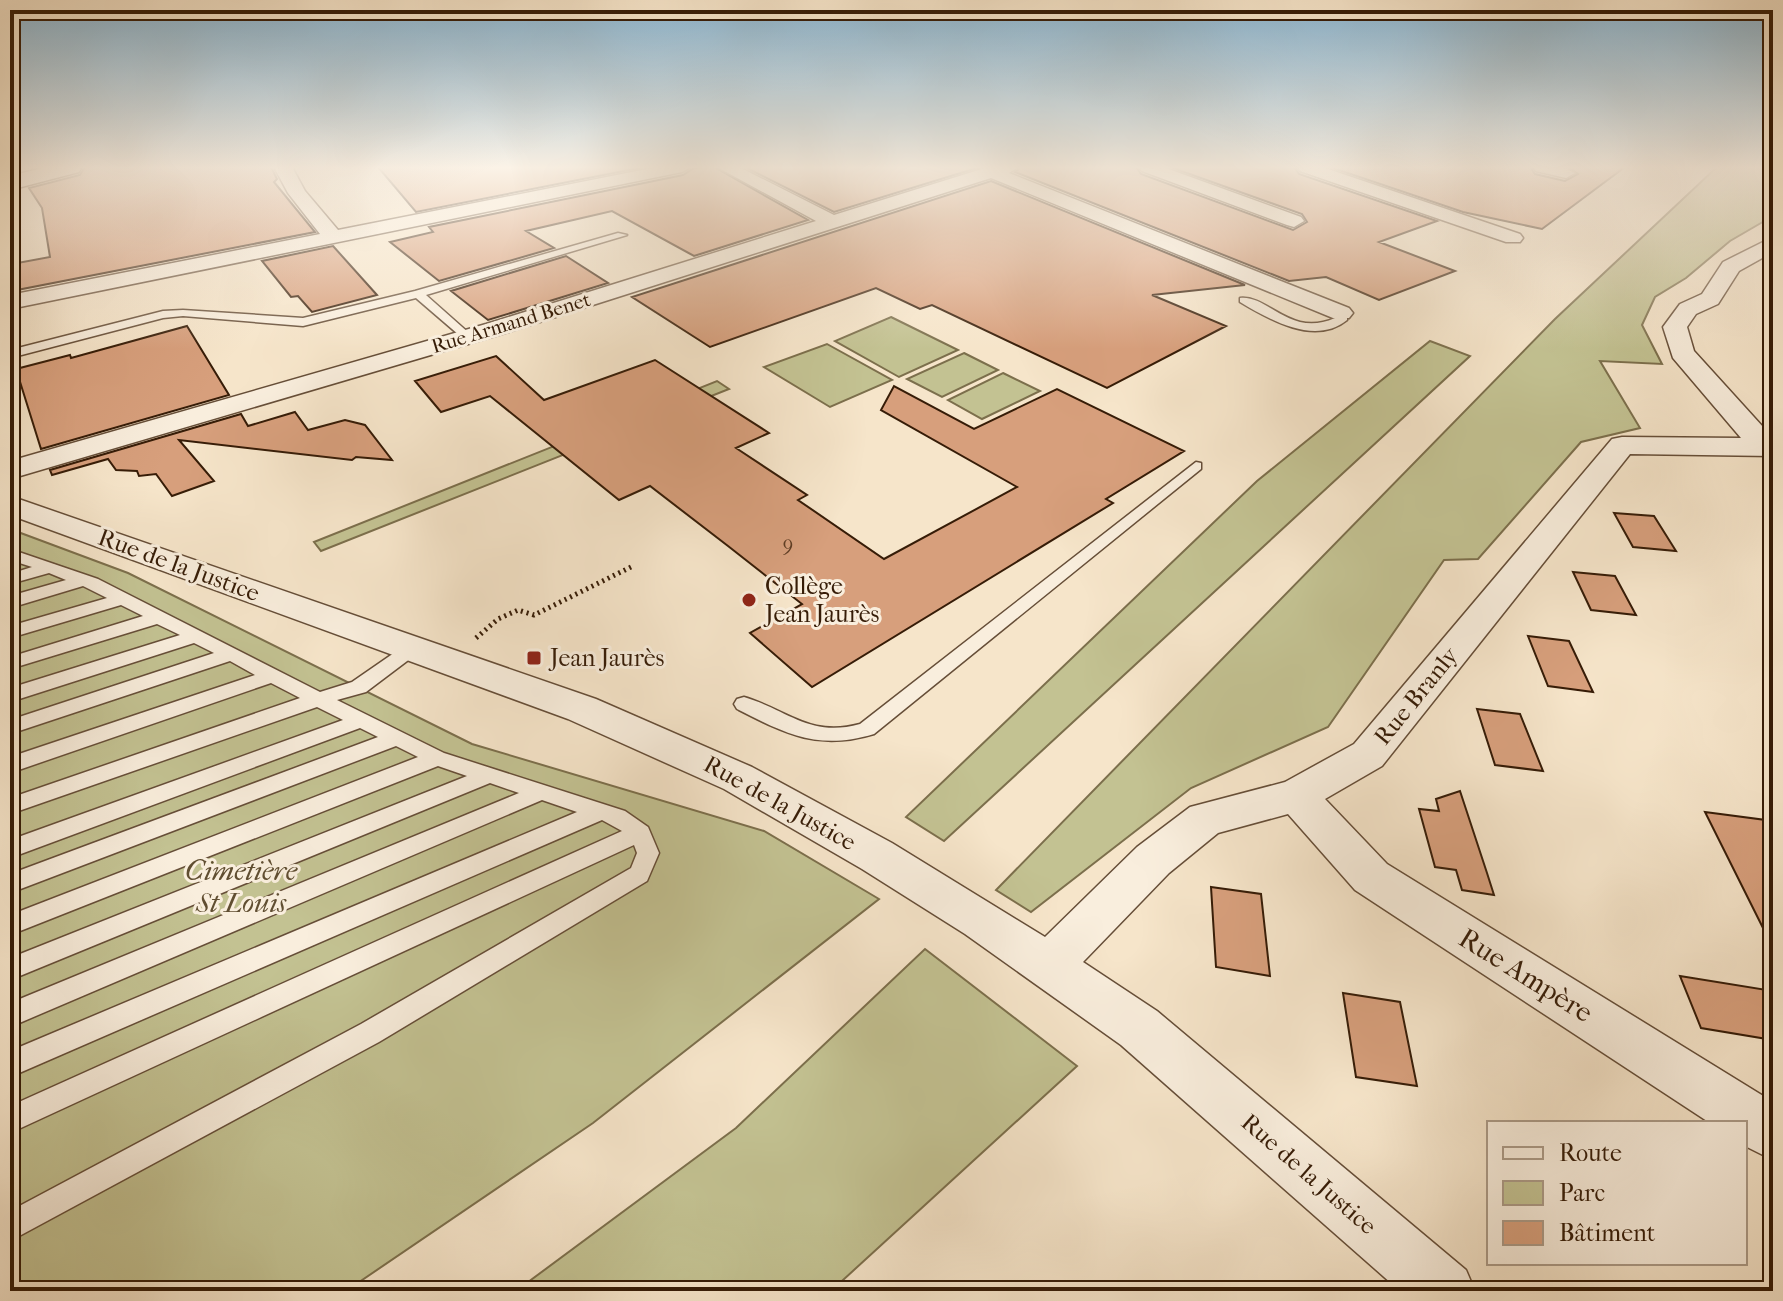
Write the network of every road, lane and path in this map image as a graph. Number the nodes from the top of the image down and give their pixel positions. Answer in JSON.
{"nodes":[{"id":1,"x":326,"y":228,"type":"edge"},
{"id":2,"x":384,"y":228,"type":"edge"},
{"id":3,"x":809,"y":228,"type":"edge"},
{"id":4,"x":1139,"y":228,"type":"edge"},
{"id":5,"x":1483,"y":228,"type":"edge"},
{"id":6,"x":622,"y":235,"type":"dead end"},
{"id":7,"x":334,"y":238,"type":"junction"},
{"id":8,"x":1513,"y":238,"type":"dead end"},
{"id":9,"x":1773,"y":243,"type":"edge"},
{"id":10,"x":418,"y":294,"type":"junction"},
{"id":11,"x":1244,"y":300,"type":"dead end"},
{"id":12,"x":10,"y":302,"type":"edge"},
{"id":13,"x":1341,"y":313,"type":"joint"},
{"id":14,"x":466,"y":337,"type":"junction"},
{"id":15,"x":10,"y":354,"type":"edge"},
{"id":16,"x":1769,"y":447,"type":"edge"},
{"id":17,"x":1196,"y":466,"type":"dead end"},
{"id":18,"x":10,"y":470,"type":"edge"},
{"id":19,"x":10,"y":505,"type":"edge"},
{"id":20,"x":10,"y":554,"type":"edge"},
{"id":21,"x":633,"y":566,"type":"dead end"},
{"id":22,"x":49,"y":568,"type":"junction"},
{"id":23,"x":10,"y":579,"type":"edge"},
{"id":24,"x":84,"y":580,"type":"junction"},
{"id":25,"x":123,"y":599,"type":"junction"},
{"id":26,"x":10,"y":602,"type":"edge"},
{"id":27,"x":160,"y":617,"type":"junction"},
{"id":28,"x":10,"y":632,"type":"edge"},
{"id":29,"x":197,"y":636,"type":"junction"},
{"id":30,"x":472,"y":642,"type":"dead end"},
{"id":31,"x":413,"y":648,"type":"junction"},
{"id":32,"x":232,"y":654,"type":"junction"},
{"id":33,"x":10,"y":663,"type":"edge"},
{"id":34,"x":274,"y":675,"type":"junction"},
{"id":35,"x":10,"y":695,"type":"edge"},
{"id":36,"x":318,"y":699,"type":"junction"},
{"id":37,"x":744,"y":704,"type":"dead end"},
{"id":38,"x":363,"y":720,"type":"junction"},
{"id":39,"x":10,"y":727,"type":"edge"},
{"id":40,"x":397,"y":738,"type":"junction"},
{"id":41,"x":437,"y":758,"type":"junction"},
{"id":42,"x":10,"y":765,"type":"edge"},
{"id":43,"x":487,"y":776,"type":"junction"},
{"id":44,"x":539,"y":793,"type":"junction"},
{"id":45,"x":1296,"y":796,"type":"junction"},
{"id":46,"x":10,"y":806,"type":"edge"},
{"id":47,"x":599,"y":812,"type":"junction"},
{"id":48,"x":640,"y":833,"type":"junction"},
{"id":49,"x":10,"y":849,"type":"edge"},
{"id":50,"x":10,"y":884,"type":"edge"},
{"id":51,"x":10,"y":925,"type":"edge"},
{"id":52,"x":1049,"y":965,"type":"junction"},
{"id":53,"x":10,"y":969,"type":"edge"},
{"id":54,"x":10,"y":1015,"type":"edge"},
{"id":55,"x":10,"y":1064,"type":"edge"},
{"id":56,"x":10,"y":1120,"type":"edge"},
{"id":57,"x":1773,"y":1133,"type":"edge"},
{"id":58,"x":10,"y":1227,"type":"edge"},
{"id":59,"x":1445,"y":1291,"type":"edge"}],
"edges":[{"from":1,"to":7,"type":"street"},
{"from":2,"to":7,"type":"street"},
{"from":3,"to":14,"type":"street","name":"Rue Armand Benet"},
{"from":4,"to":13,"type":"street"},
{"from":5,"to":8,"type":"street"},
{"from":6,"to":10,"type":"lane"},
{"from":7,"to":12,"type":"street"},
{"from":9,"to":16,"type":"street"},
{"from":10,"to":14,"type":"lane"},
{"from":10,"to":15,"type":"lane"},
{"from":11,"to":13,"type":"lane"},
{"from":14,"to":18,"type":"street","name":"Rue Armand Benet"},
{"from":16,"to":45,"type":"street","name":"Rue Branly"},
{"from":17,"to":37,"type":"lane"},
{"from":19,"to":31,"type":"street","name":"Rue de la Justice"},
{"from":20,"to":22,"type":"lane"},
{"from":21,"to":30,"type":"path"},
{"from":22,"to":23,"type":"lane"},
{"from":22,"to":24,"type":"lane"},
{"from":24,"to":25,"type":"lane"},
{"from":24,"to":26,"type":"lane"},
{"from":25,"to":27,"type":"lane"},
{"from":25,"to":28,"type":"lane"},
{"from":27,"to":29,"type":"lane"},
{"from":27,"to":33,"type":"lane"},
{"from":29,"to":32,"type":"lane"},
{"from":29,"to":35,"type":"lane"},
{"from":31,"to":36,"type":"lane"},
{"from":31,"to":52,"type":"street","name":"Rue de la Justice"},
{"from":32,"to":34,"type":"lane"},
{"from":32,"to":39,"type":"lane"},
{"from":34,"to":36,"type":"lane"},
{"from":34,"to":42,"type":"lane"},
{"from":36,"to":38,"type":"lane"},
{"from":36,"to":46,"type":"lane"},
{"from":38,"to":40,"type":"lane"},
{"from":38,"to":49,"type":"lane"},
{"from":40,"to":41,"type":"lane"},
{"from":40,"to":50,"type":"lane"},
{"from":41,"to":43,"type":"lane"},
{"from":41,"to":51,"type":"lane"},
{"from":43,"to":44,"type":"lane"},
{"from":43,"to":53,"type":"lane"},
{"from":44,"to":47,"type":"lane"},
{"from":44,"to":54,"type":"lane"},
{"from":45,"to":52,"type":"street","name":"Rue Branly"},
{"from":45,"to":57,"type":"street","name":"Rue Ampère"},
{"from":47,"to":48,"type":"lane"},
{"from":47,"to":55,"type":"lane"},
{"from":48,"to":56,"type":"lane"},
{"from":48,"to":58,"type":"lane"},
{"from":52,"to":59,"type":"street","name":"Rue de la Justice"}]}
